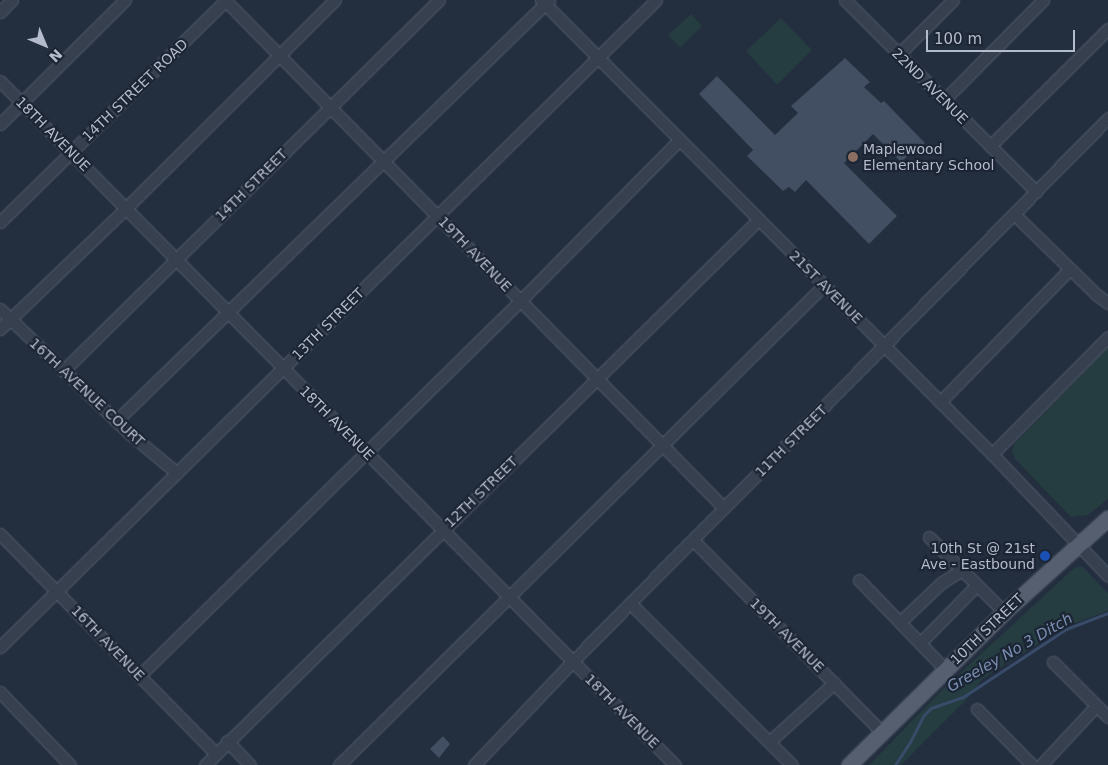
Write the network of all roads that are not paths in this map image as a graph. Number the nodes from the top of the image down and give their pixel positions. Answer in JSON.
{"nodes":[{"id":1,"x":12,"y":0,"type":"edge"},
{"id":2,"x":125,"y":0,"type":"edge"},
{"id":3,"x":225,"y":0,"type":"edge"},
{"id":4,"x":335,"y":0,"type":"edge"},
{"id":5,"x":439,"y":0,"type":"edge"},
{"id":6,"x":656,"y":0,"type":"edge"},
{"id":7,"x":953,"y":0,"type":"edge"},
{"id":8,"x":1043,"y":0,"type":"edge"},
{"id":9,"x":545,"y":1,"type":"edge"},
{"id":10,"x":852,"y":2,"type":"edge"},
{"id":11,"x":0,"y":12,"type":"edge"},
{"id":12,"x":1108,"y":29,"type":"edge"},
{"id":13,"x":899,"y":54,"type":"junction"},
{"id":14,"x":279,"y":55,"type":"junction"},
{"id":15,"x":598,"y":57,"type":"junction"},
{"id":16,"x":0,"y":80,"type":"edge"},
{"id":17,"x":944,"y":100,"type":"junction"},
{"id":18,"x":22,"y":103,"type":"junction"},
{"id":19,"x":330,"y":107,"type":"junction"},
{"id":20,"x":1108,"y":118,"type":"edge"},
{"id":21,"x":0,"y":124,"type":"edge"},
{"id":22,"x":679,"y":140,"type":"junction"},
{"id":23,"x":990,"y":146,"type":"junction"},
{"id":24,"x":71,"y":152,"type":"junction"},
{"id":25,"x":383,"y":160,"type":"junction"},
{"id":26,"x":1036,"y":192,"type":"junction"},
{"id":27,"x":126,"y":208,"type":"junction"},
{"id":28,"x":1014,"y":215,"type":"junction"},
{"id":29,"x":438,"y":216,"type":"junction"},
{"id":30,"x":758,"y":220,"type":"junction"},
{"id":31,"x":0,"y":222,"type":"edge"},
{"id":32,"x":176,"y":259,"type":"junction"},
{"id":33,"x":1070,"y":269,"type":"junction"},
{"id":34,"x":824,"y":285,"type":"junction"},
{"id":35,"x":521,"y":301,"type":"junction"},
{"id":36,"x":1108,"y":302,"type":"edge"},
{"id":37,"x":0,"y":309,"type":"edge"},
{"id":38,"x":228,"y":313,"type":"junction"},
{"id":39,"x":10,"y":319,"type":"junction"},
{"id":40,"x":0,"y":329,"type":"edge"},
{"id":41,"x":1108,"y":336,"type":"edge"},
{"id":42,"x":885,"y":346,"type":"junction"},
{"id":43,"x":283,"y":368,"type":"junction"},
{"id":44,"x":62,"y":371,"type":"junction"},
{"id":45,"x":597,"y":379,"type":"junction"},
{"id":46,"x":940,"y":402,"type":"junction"},
{"id":47,"x":116,"y":421,"type":"junction"},
{"id":48,"x":663,"y":446,"type":"junction"},
{"id":49,"x":366,"y":453,"type":"junction"},
{"id":50,"x":992,"y":454,"type":"junction"},
{"id":51,"x":177,"y":473,"type":"junction"},
{"id":52,"x":724,"y":508,"type":"junction"},
{"id":53,"x":1108,"y":518,"type":"edge"},
{"id":54,"x":442,"y":530,"type":"junction"},
{"id":55,"x":0,"y":534,"type":"edge"},
{"id":56,"x":929,"y":537,"type":"dead end"},
{"id":57,"x":693,"y":540,"type":"junction"},
{"id":58,"x":1078,"y":544,"type":"junction"},
{"id":59,"x":962,"y":570,"type":"junction"},
{"id":60,"x":1108,"y":576,"type":"edge"},
{"id":61,"x":859,"y":580,"type":"dead end"},
{"id":62,"x":977,"y":585,"type":"junction"},
{"id":63,"x":57,"y":591,"type":"junction"},
{"id":64,"x":510,"y":598,"type":"junction"},
{"id":65,"x":630,"y":603,"type":"junction"},
{"id":66,"x":1004,"y":612,"type":"junction"},
{"id":67,"x":900,"y":622,"type":"junction"},
{"id":68,"x":920,"y":643,"type":"junction"},
{"id":69,"x":0,"y":647,"type":"edge"},
{"id":70,"x":572,"y":662,"type":"junction"},
{"id":71,"x":1053,"y":662,"type":"dead end"},
{"id":72,"x":945,"y":669,"type":"junction"},
{"id":73,"x":139,"y":676,"type":"junction"},
{"id":74,"x":834,"y":683,"type":"junction"},
{"id":75,"x":0,"y":692,"type":"edge"},
{"id":76,"x":1096,"y":706,"type":"junction"},
{"id":77,"x":977,"y":709,"type":"dead end"},
{"id":78,"x":1108,"y":718,"type":"edge"},
{"id":79,"x":881,"y":731,"type":"junction"},
{"id":80,"x":227,"y":741,"type":"junction"},
{"id":81,"x":769,"y":742,"type":"junction"},
{"id":82,"x":215,"y":753,"type":"junction"},
{"id":83,"x":70,"y":765,"type":"edge"},
{"id":84,"x":205,"y":765,"type":"edge"},
{"id":85,"x":250,"y":765,"type":"edge"},
{"id":86,"x":339,"y":765,"type":"edge"},
{"id":87,"x":474,"y":765,"type":"edge"},
{"id":88,"x":675,"y":765,"type":"edge"},
{"id":89,"x":792,"y":765,"type":"edge"},
{"id":90,"x":849,"y":765,"type":"edge"},
{"id":91,"x":1032,"y":765,"type":"edge"},
{"id":92,"x":1041,"y":765,"type":"edge"}],
"edges":[{"from":1,"to":11,"type":"street"},
{"from":2,"to":18,"type":"street"},
{"from":3,"to":14,"type":"street","name":"19TH AVENUE"},
{"from":3,"to":24,"type":"street","name":"14TH STREET ROAD"},
{"from":4,"to":14,"type":"street"},
{"from":5,"to":19,"type":"street","name":"14TH STREET"},
{"from":6,"to":15,"type":"street","name":"13TH STREET"},
{"from":7,"to":13,"type":"street"},
{"from":8,"to":17,"type":"street"},
{"from":9,"to":15,"type":"street","name":"21ST AVENUE"},
{"from":9,"to":25,"type":"street"},
{"from":10,"to":13,"type":"street","name":"22ND AVENUE"},
{"from":12,"to":23,"type":"street"},
{"from":13,"to":17,"type":"street","name":"22ND AVENUE"},
{"from":14,"to":19,"type":"street","name":"19TH AVENUE"},
{"from":14,"to":27,"type":"street"},
{"from":15,"to":22,"type":"street","name":"21ST AVENUE"},
{"from":15,"to":29,"type":"street","name":"13TH STREET"},
{"from":16,"to":18,"type":"street","name":"18TH AVENUE"},
{"from":17,"to":23,"type":"street","name":"22ND AVENUE"},
{"from":18,"to":21,"type":"street"},
{"from":18,"to":24,"type":"street","name":"18TH AVENUE"},
{"from":19,"to":25,"type":"street","name":"19TH AVENUE"},
{"from":19,"to":32,"type":"street","name":"14TH STREET"},
{"from":20,"to":26,"type":"street","name":"11TH STREET"},
{"from":22,"to":30,"type":"street","name":"21ST AVENUE"},
{"from":22,"to":35,"type":"street"},
{"from":23,"to":26,"type":"street","name":"22ND AVENUE"},
{"from":24,"to":27,"type":"street","name":"18TH AVENUE"},
{"from":24,"to":31,"type":"street","name":"14TH STREET ROAD"},
{"from":25,"to":29,"type":"street","name":"19TH AVENUE"},
{"from":25,"to":38,"type":"street"},
{"from":26,"to":28,"type":"street","name":"11TH STREET"},
{"from":27,"to":32,"type":"street","name":"18TH AVENUE"},
{"from":27,"to":39,"type":"street"},
{"from":28,"to":33,"type":"street"},
{"from":28,"to":42,"type":"street","name":"11TH STREET"},
{"from":29,"to":35,"type":"street","name":"19TH AVENUE"},
{"from":29,"to":43,"type":"street","name":"13TH STREET"},
{"from":30,"to":34,"type":"street","name":"21ST AVENUE"},
{"from":30,"to":45,"type":"street","name":"12TH STREET"},
{"from":32,"to":38,"type":"street","name":"18TH AVENUE"},
{"from":32,"to":44,"type":"street","name":"14TH STREET"},
{"from":33,"to":36,"type":"street"},
{"from":33,"to":46,"type":"street"},
{"from":34,"to":42,"type":"street","name":"21ST AVENUE"},
{"from":34,"to":48,"type":"street"},
{"from":35,"to":45,"type":"street","name":"19TH AVENUE"},
{"from":35,"to":49,"type":"street"},
{"from":37,"to":39,"type":"street","name":"16TH AVENUE COURT"},
{"from":38,"to":43,"type":"street","name":"18TH AVENUE"},
{"from":38,"to":47,"type":"street"},
{"from":39,"to":40,"type":"street"},
{"from":39,"to":44,"type":"street","name":"16TH AVENUE COURT"},
{"from":41,"to":50,"type":"street"},
{"from":42,"to":46,"type":"street","name":"21ST AVENUE"},
{"from":42,"to":52,"type":"street","name":"11TH STREET"},
{"from":43,"to":49,"type":"street","name":"18TH AVENUE"},
{"from":43,"to":51,"type":"street","name":"13TH STREET"},
{"from":44,"to":47,"type":"street","name":"16TH AVENUE COURT"},
{"from":45,"to":48,"type":"street","name":"19TH AVENUE"},
{"from":45,"to":54,"type":"street","name":"12TH STREET"},
{"from":46,"to":50,"type":"street","name":"21ST AVENUE"},
{"from":47,"to":51,"type":"street","name":"16TH AVENUE COURT"},
{"from":48,"to":52,"type":"street","name":"19TH AVENUE"},
{"from":48,"to":64,"type":"street"},
{"from":49,"to":54,"type":"street","name":"18TH AVENUE"},
{"from":49,"to":73,"type":"street"},
{"from":50,"to":58,"type":"street","name":"21ST AVENUE"},
{"from":51,"to":63,"type":"street","name":"13TH STREET"},
{"from":52,"to":57,"type":"street","name":"11TH STREET"},
{"from":53,"to":58,"type":"main road","name":"10TH STREET"},
{"from":54,"to":64,"type":"street","name":"18TH AVENUE"},
{"from":54,"to":80,"type":"street","name":"12TH STREET"},
{"from":55,"to":63,"type":"street","name":"16TH AVENUE"},
{"from":56,"to":59,"type":"street"},
{"from":57,"to":65,"type":"street","name":"11TH STREET"},
{"from":57,"to":74,"type":"street","name":"19TH AVENUE"},
{"from":58,"to":60,"type":"street","name":"21ST AVENUE"},
{"from":58,"to":66,"type":"main road","name":"10TH STREET"},
{"from":59,"to":62,"type":"street"},
{"from":59,"to":67,"type":"street"},
{"from":61,"to":67,"type":"street"},
{"from":62,"to":66,"type":"street"},
{"from":62,"to":68,"type":"street"},
{"from":63,"to":69,"type":"street","name":"13TH STREET"},
{"from":63,"to":73,"type":"street","name":"16TH AVENUE"},
{"from":64,"to":70,"type":"street","name":"18TH AVENUE"},
{"from":64,"to":86,"type":"street"},
{"from":65,"to":70,"type":"street","name":"11TH STREET"},
{"from":65,"to":81,"type":"street"},
{"from":66,"to":72,"type":"main road","name":"10TH STREET"},
{"from":67,"to":68,"type":"street"},
{"from":68,"to":72,"type":"street"},
{"from":70,"to":87,"type":"street","name":"11TH STREET"},
{"from":70,"to":88,"type":"street","name":"18TH AVENUE"},
{"from":71,"to":76,"type":"street"},
{"from":72,"to":79,"type":"main road","name":"10TH STREET"},
{"from":73,"to":82,"type":"street","name":"16TH AVENUE"},
{"from":74,"to":79,"type":"street","name":"19TH AVENUE"},
{"from":74,"to":81,"type":"street"},
{"from":75,"to":83,"type":"street"},
{"from":76,"to":78,"type":"street"},
{"from":76,"to":92,"type":"street"},
{"from":77,"to":91,"type":"street"},
{"from":79,"to":90,"type":"main road","name":"10TH STREET"},
{"from":80,"to":82,"type":"street","name":"12TH STREET"},
{"from":80,"to":85,"type":"street"},
{"from":81,"to":89,"type":"street"},
{"from":82,"to":84,"type":"street","name":"12TH STREET"}]}
